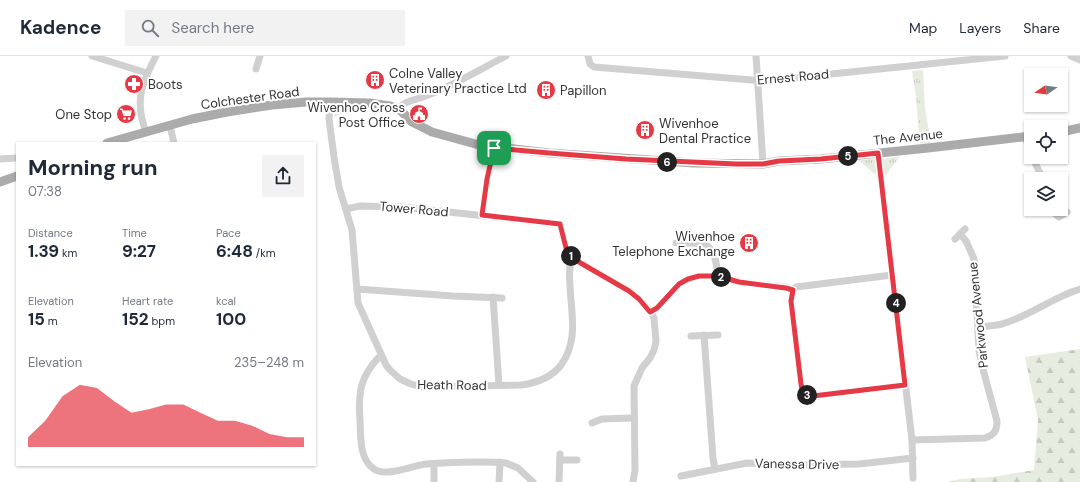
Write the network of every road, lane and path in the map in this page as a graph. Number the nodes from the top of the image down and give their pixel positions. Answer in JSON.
{"nodes":[{"id":1,"x":92,"y":56,"type":"edge"},
{"id":2,"x":156,"y":56,"type":"edge"},
{"id":3,"x":260,"y":56,"type":"edge"},
{"id":4,"x":506,"y":56,"type":"edge"},
{"id":5,"x":588,"y":56,"type":"edge"},
{"id":6,"x":756,"y":56,"type":"edge"},
{"id":7,"x":1005,"y":56,"type":"edge"},
{"id":8,"x":1071,"y":56,"type":"edge"},
{"id":9,"x":1080,"y":60,"type":"edge"},
{"id":10,"x":256,"y":69,"type":"dead end"},
{"id":11,"x":147,"y":74,"type":"junction"},
{"id":12,"x":758,"y":81,"type":"junction"},
{"id":13,"x":330,"y":102,"type":"junction"},
{"id":14,"x":399,"y":109,"type":"junction"},
{"id":15,"x":170,"y":126,"type":"junction"},
{"id":16,"x":1080,"y":128,"type":"edge"},
{"id":17,"x":1068,"y":131,"type":"edge"},
{"id":18,"x":146,"y":132,"type":"junction"},
{"id":19,"x":1024,"y":136,"type":"edge"},
{"id":20,"x":111,"y":142,"type":"edge"},
{"id":21,"x":174,"y":142,"type":"edge"},
{"id":22,"x":494,"y":148,"type":"junction"},
{"id":23,"x":878,"y":153,"type":"junction"},
{"id":24,"x":16,"y":158,"type":"edge"},
{"id":25,"x":0,"y":159,"type":"edge"},
{"id":26,"x":763,"y":164,"type":"junction"},
{"id":27,"x":16,"y":176,"type":"edge"},
{"id":28,"x":0,"y":182,"type":"edge"},
{"id":29,"x":346,"y":209,"type":"junction"},
{"id":30,"x":482,"y":215,"type":"junction"},
{"id":31,"x":684,"y":234,"type":"dead end"},
{"id":32,"x":960,"y":234,"type":"dead end"},
{"id":33,"x":676,"y":243,"type":"dead end"},
{"id":34,"x":684,"y":243,"type":"junction"},
{"id":35,"x":572,"y":258,"type":"junction"},
{"id":36,"x":892,"y":275,"type":"junction"},
{"id":37,"x":718,"y":276,"type":"junction"},
{"id":38,"x":357,"y":289,"type":"junction"},
{"id":39,"x":1080,"y":289,"type":"edge"},
{"id":40,"x":793,"y":290,"type":"junction"},
{"id":41,"x":493,"y":297,"type":"junction"},
{"id":42,"x":502,"y":298,"type":"dead end"},
{"id":43,"x":650,"y":312,"type":"junction"},
{"id":44,"x":978,"y":327,"type":"junction"},
{"id":45,"x":704,"y":335,"type":"junction"},
{"id":46,"x":718,"y":335,"type":"dead end"},
{"id":47,"x":691,"y":336,"type":"dead end"},
{"id":48,"x":382,"y":355,"type":"junction"},
{"id":49,"x":499,"y":385,"type":"junction"},
{"id":50,"x":905,"y":385,"type":"junction"},
{"id":51,"x":634,"y":418,"type":"junction"},
{"id":52,"x":592,"y":423,"type":"dead end"},
{"id":53,"x":912,"y":440,"type":"junction"},
{"id":54,"x":913,"y":458,"type":"junction"},
{"id":55,"x":577,"y":460,"type":"dead end"},
{"id":56,"x":500,"y":462,"type":"junction"},
{"id":57,"x":434,"y":464,"type":"junction"},
{"id":58,"x":715,"y":469,"type":"junction"},
{"id":59,"x":681,"y":476,"type":"dead end"},
{"id":60,"x":913,"y":478,"type":"dead end"},
{"id":61,"x":434,"y":482,"type":"edge"},
{"id":62,"x":499,"y":482,"type":"edge"},
{"id":63,"x":533,"y":482,"type":"edge"},
{"id":64,"x":558,"y":482,"type":"edge"},
{"id":65,"x":633,"y":482,"type":"edge"}],
"edges":[{"from":1,"to":11,"type":"street"},
{"from":2,"to":11,"type":"street"},
{"from":3,"to":10,"type":"street"},
{"from":4,"to":14,"type":"street"},
{"from":5,"to":12,"type":"street","name":"Ernest Road"},
{"from":6,"to":12,"type":"street"},
{"from":7,"to":12,"type":"street","name":"Ernest Road"},
{"from":8,"to":9,"type":"street"},
{"from":11,"to":18,"type":"street"},
{"from":12,"to":26,"type":"street"},
{"from":13,"to":14,"type":"main road","name":"Colchester Road"},
{"from":13,"to":15,"type":"main road","name":"Colchester Road"},
{"from":13,"to":29,"type":"street","name":"Heath Road"},
{"from":14,"to":22,"type":"main road","name":"The Avenue"},
{"from":15,"to":18,"type":"main road","name":"Colchester Road"},
{"from":15,"to":21,"type":"street"},
{"from":16,"to":17,"type":"main road"},
{"from":18,"to":20,"type":"main road","name":"Colchester Road"},
{"from":19,"to":23,"type":"main road","name":"The Avenue"},
{"from":22,"to":26,"type":"main road","name":"The Avenue"},
{"from":22,"to":30,"type":"street"},
{"from":23,"to":26,"type":"main road","name":"The Avenue"},
{"from":23,"to":36,"type":"street"},
{"from":24,"to":25,"type":"street"},
{"from":27,"to":28,"type":"main road"},
{"from":29,"to":30,"type":"street","name":"Tower Road"},
{"from":29,"to":38,"type":"street","name":"Heath Road"},
{"from":30,"to":35,"type":"street","name":"Tower Road"},
{"from":31,"to":34,"type":"street"},
{"from":32,"to":44,"type":"street","name":"Parkwood Avenue"},
{"from":33,"to":34,"type":"street"},
{"from":34,"to":37,"type":"street"},
{"from":35,"to":43,"type":"street"},
{"from":35,"to":49,"type":"street","name":"Heath Road"},
{"from":36,"to":40,"type":"street"},
{"from":36,"to":50,"type":"street"},
{"from":37,"to":40,"type":"street"},
{"from":37,"to":43,"type":"street"},
{"from":38,"to":41,"type":"street"},
{"from":38,"to":48,"type":"street","name":"Heath Road"},
{"from":39,"to":44,"type":"street"},
{"from":40,"to":50,"type":"street"},
{"from":41,"to":42,"type":"street"},
{"from":41,"to":49,"type":"street"},
{"from":43,"to":51,"type":"street"},
{"from":44,"to":53,"type":"street","name":"Parkwood Avenue"},
{"from":45,"to":46,"type":"street"},
{"from":45,"to":47,"type":"street"},
{"from":45,"to":58,"type":"street"},
{"from":48,"to":49,"type":"street","name":"Heath Road"},
{"from":48,"to":57,"type":"street"},
{"from":50,"to":53,"type":"street"},
{"from":51,"to":52,"type":"street"},
{"from":51,"to":65,"type":"street"},
{"from":53,"to":54,"type":"street"},
{"from":54,"to":58,"type":"street","name":"Vanessa Drive"},
{"from":54,"to":60,"type":"street"},
{"from":55,"to":64,"type":"street"},
{"from":56,"to":57,"type":"street"},
{"from":56,"to":62,"type":"street"},
{"from":56,"to":63,"type":"street"},
{"from":57,"to":61,"type":"street"},
{"from":58,"to":59,"type":"street","name":"Vanessa Drive"}]}
